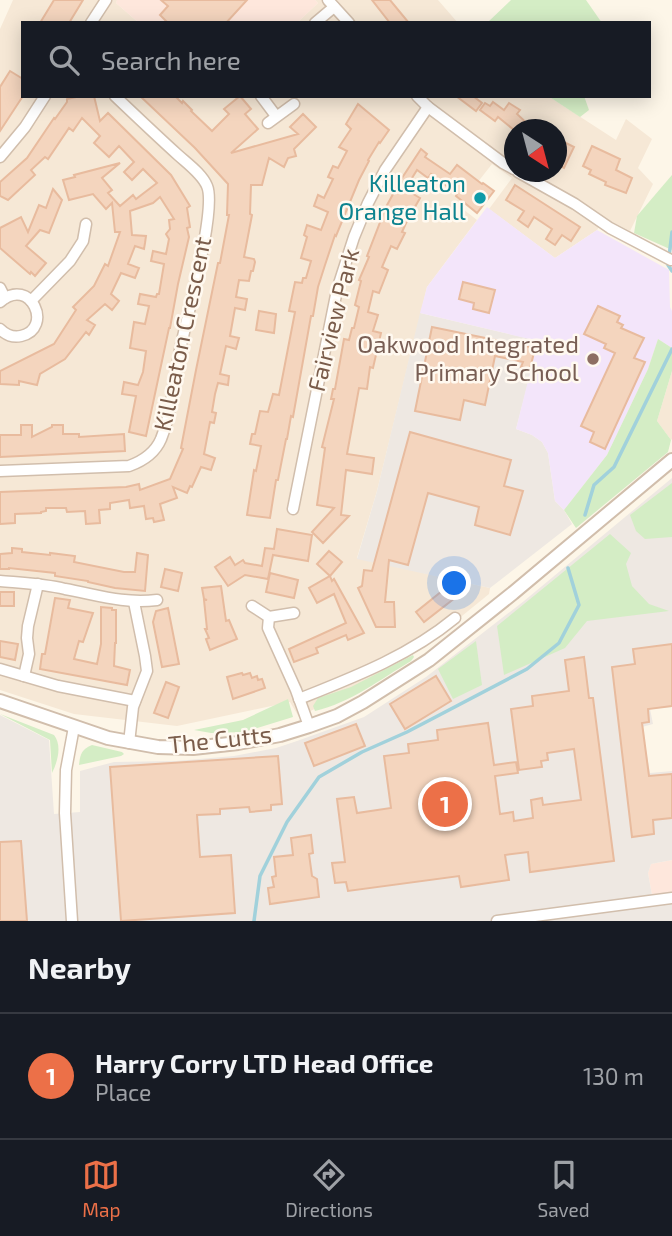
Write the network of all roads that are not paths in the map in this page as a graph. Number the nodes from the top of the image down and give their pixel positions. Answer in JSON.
{"nodes":[{"id":1,"x":106,"y":0,"type":"edge"},
{"id":2,"x":331,"y":4,"type":"edge"},
{"id":3,"x":93,"y":21,"type":"edge"},
{"id":4,"x":317,"y":21,"type":"edge"},
{"id":5,"x":347,"y":21,"type":"edge"},
{"id":6,"x":44,"y":98,"type":"edge"},
{"id":7,"x":117,"y":98,"type":"edge"},
{"id":8,"x":262,"y":98,"type":"edge"},
{"id":9,"x":419,"y":98,"type":"edge"},
{"id":10,"x":294,"y":104,"type":"dead end"},
{"id":11,"x":428,"y":107,"type":"junction"},
{"id":12,"x":0,"y":157,"type":"edge"},
{"id":13,"x":504,"y":161,"type":"edge"},
{"id":14,"x":537,"y":182,"type":"edge"},
{"id":15,"x":86,"y":224,"type":"dead end"},
{"id":16,"x":668,"y":258,"type":"edge"},
{"id":17,"x":2,"y":296,"type":"edge"},
{"id":18,"x":32,"y":301,"type":"junction"},
{"id":19,"x":0,"y":329,"type":"edge"},
{"id":20,"x":672,"y":460,"type":"edge"},
{"id":21,"x":0,"y":471,"type":"edge"},
{"id":22,"x":293,"y":509,"type":"dead end"},
{"id":23,"x":0,"y":581,"type":"edge"},
{"id":24,"x":38,"y":584,"type":"junction"},
{"id":25,"x":157,"y":600,"type":"dead end"},
{"id":26,"x":134,"y":602,"type":"junction"},
{"id":27,"x":251,"y":606,"type":"dead end"},
{"id":28,"x":293,"y":613,"type":"dead end"},
{"id":29,"x":269,"y":617,"type":"junction"},
{"id":30,"x":455,"y":618,"type":"dead end"},
{"id":31,"x":418,"y":645,"type":"junction"},
{"id":32,"x":429,"y":660,"type":"junction"},
{"id":33,"x":0,"y":669,"type":"edge"},
{"id":34,"x":24,"y":676,"type":"junction"},
{"id":35,"x":299,"y":699,"type":"junction"},
{"id":36,"x":0,"y":701,"type":"edge"},
{"id":37,"x":135,"y":701,"type":"junction"},
{"id":38,"x":309,"y":726,"type":"junction"},
{"id":39,"x":74,"y":727,"type":"junction"},
{"id":40,"x":129,"y":743,"type":"junction"},
{"id":41,"x":672,"y":898,"type":"edge"},
{"id":42,"x":72,"y":921,"type":"edge"},
{"id":43,"x":497,"y":921,"type":"edge"}],
"edges":[{"from":1,"to":3,"type":"street"},
{"from":2,"to":4,"type":"street"},
{"from":2,"to":5,"type":"street"},
{"from":6,"to":12,"type":"street"},
{"from":7,"to":21,"type":"street","name":"Killeaton Crescent"},
{"from":8,"to":10,"type":"street"},
{"from":9,"to":11,"type":"street"},
{"from":11,"to":13,"type":"street"},
{"from":11,"to":22,"type":"street","name":"Fairview Park"},
{"from":14,"to":16,"type":"street"},
{"from":15,"to":18,"type":"street"},
{"from":17,"to":18,"type":"street"},
{"from":18,"to":19,"type":"street"},
{"from":20,"to":32,"type":"street","name":"The Cutts"},
{"from":23,"to":24,"type":"street"},
{"from":24,"to":26,"type":"street"},
{"from":24,"to":34,"type":"street"},
{"from":25,"to":26,"type":"street"},
{"from":26,"to":37,"type":"street"},
{"from":27,"to":29,"type":"street"},
{"from":28,"to":29,"type":"street"},
{"from":29,"to":35,"type":"street"},
{"from":30,"to":31,"type":"street","name":"The Cutts"},
{"from":31,"to":32,"type":"street"},
{"from":31,"to":35,"type":"street","name":"The Cutts"},
{"from":32,"to":38,"type":"street","name":"The Cutts"},
{"from":33,"to":34,"type":"street"},
{"from":34,"to":37,"type":"street"},
{"from":35,"to":38,"type":"street"},
{"from":36,"to":39,"type":"street","name":"The Cutts"},
{"from":37,"to":40,"type":"street"},
{"from":38,"to":40,"type":"street","name":"The Cutts"},
{"from":39,"to":40,"type":"street","name":"The Cutts"},
{"from":39,"to":42,"type":"street"},
{"from":41,"to":43,"type":"street"}]}
